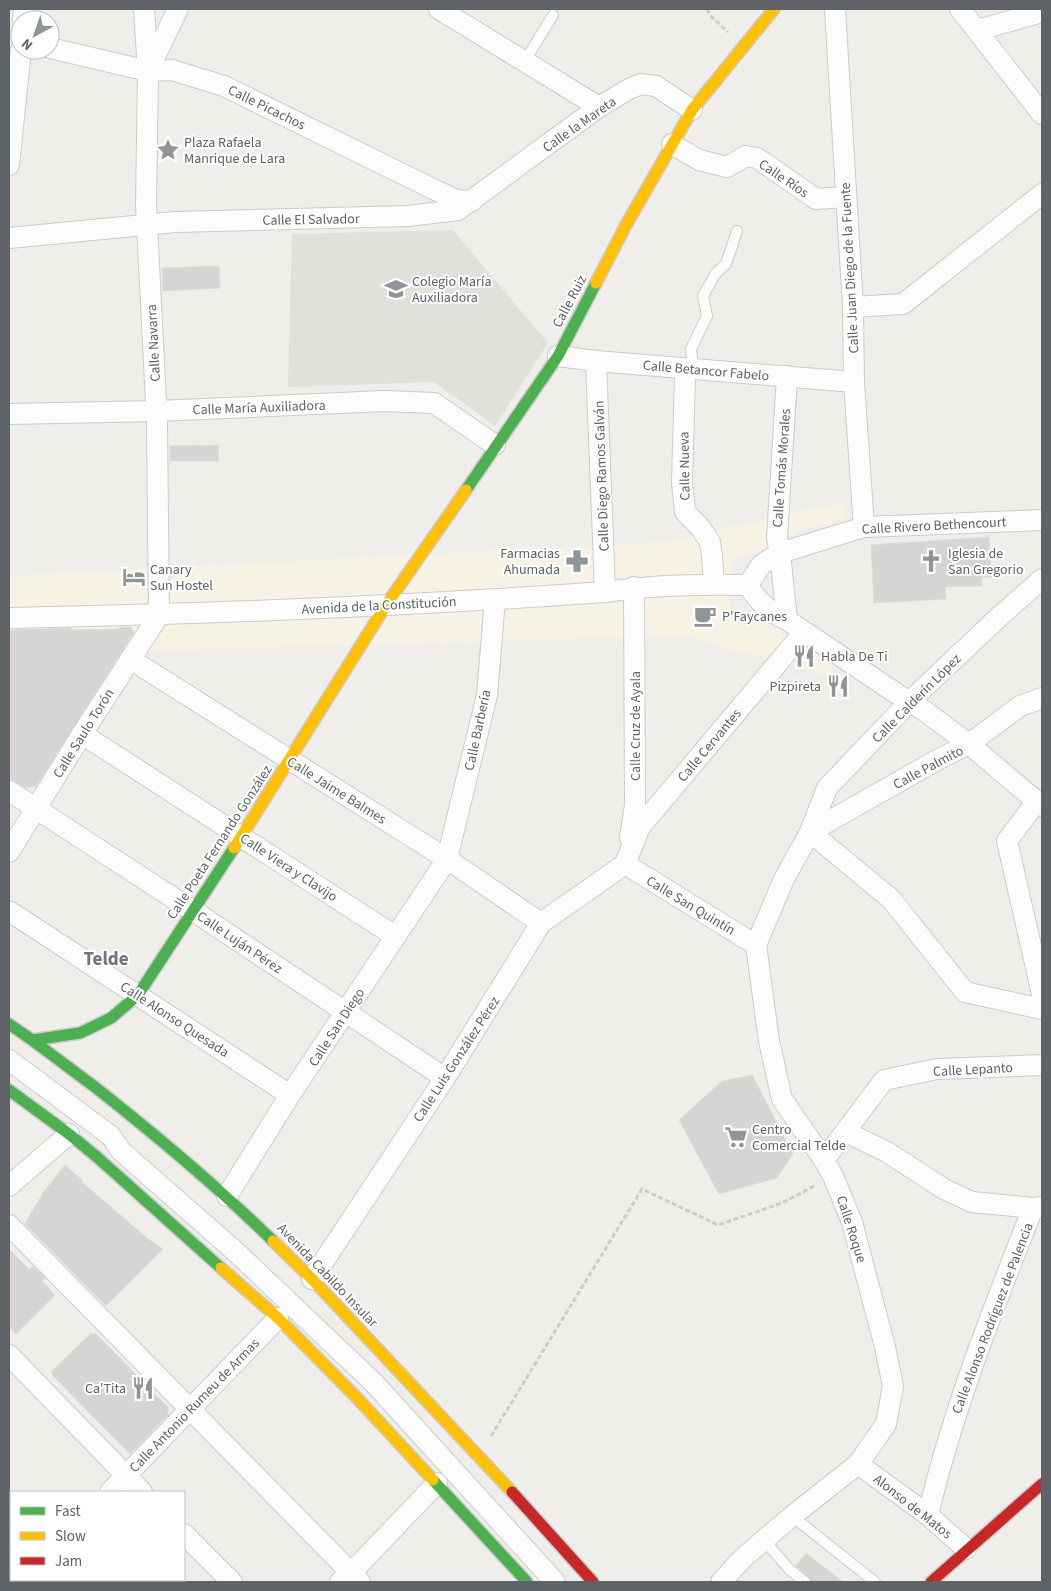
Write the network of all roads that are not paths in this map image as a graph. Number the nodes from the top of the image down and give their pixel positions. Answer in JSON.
{"nodes":[{"id":1,"x":144,"y":9,"type":"edge"},
{"id":2,"x":178,"y":9,"type":"edge"},
{"id":3,"x":439,"y":9,"type":"edge"},
{"id":4,"x":774,"y":9,"type":"edge"},
{"id":5,"x":835,"y":9,"type":"edge"},
{"id":6,"x":960,"y":9,"type":"edge"},
{"id":7,"x":1042,"y":12,"type":"edge"},
{"id":8,"x":553,"y":15,"type":"dead end"},
{"id":9,"x":978,"y":30,"type":"junction"},
{"id":10,"x":60,"y":50,"type":"edge"},
{"id":11,"x":20,"y":60,"type":"edge"},
{"id":12,"x":525,"y":61,"type":"junction"},
{"id":13,"x":148,"y":71,"type":"junction"},
{"id":14,"x":599,"y":107,"type":"junction"},
{"id":15,"x":692,"y":110,"type":"junction"},
{"id":16,"x":1042,"y":114,"type":"edge"},
{"id":17,"x":672,"y":144,"type":"junction"},
{"id":18,"x":9,"y":164,"type":"edge"},
{"id":19,"x":433,"y":189,"type":"junction"},
{"id":20,"x":1042,"y":194,"type":"edge"},
{"id":21,"x":845,"y":197,"type":"junction"},
{"id":22,"x":472,"y":201,"type":"junction"},
{"id":23,"x":429,"y":214,"type":"junction"},
{"id":24,"x":147,"y":224,"type":"junction"},
{"id":25,"x":737,"y":231,"type":"dead end"},
{"id":26,"x":9,"y":238,"type":"edge"},
{"id":27,"x":852,"y":307,"type":"junction"},
{"id":28,"x":558,"y":356,"type":"junction"},
{"id":29,"x":596,"y":360,"type":"junction"},
{"id":30,"x":688,"y":368,"type":"junction"},
{"id":31,"x":787,"y":376,"type":"junction"},
{"id":32,"x":854,"y":382,"type":"junction"},
{"id":33,"x":156,"y":411,"type":"junction"},
{"id":34,"x":9,"y":414,"type":"edge"},
{"id":35,"x":495,"y":445,"type":"junction"},
{"id":36,"x":1042,"y":520,"type":"edge"},
{"id":37,"x":864,"y":527,"type":"junction"},
{"id":38,"x":780,"y":553,"type":"junction"},
{"id":39,"x":1042,"y":579,"type":"edge"},
{"id":40,"x":749,"y":582,"type":"junction"},
{"id":41,"x":714,"y":584,"type":"junction"},
{"id":42,"x":634,"y":588,"type":"junction"},
{"id":43,"x":605,"y":592,"type":"junction"},
{"id":44,"x":495,"y":599,"type":"junction"},
{"id":45,"x":386,"y":606,"type":"junction"},
{"id":46,"x":159,"y":614,"type":"junction"},
{"id":47,"x":9,"y":618,"type":"edge"},
{"id":48,"x":787,"y":620,"type":"junction"},
{"id":49,"x":804,"y":632,"type":"junction"},
{"id":50,"x":130,"y":659,"type":"junction"},
{"id":51,"x":1042,"y":698,"type":"edge"},
{"id":52,"x":909,"y":702,"type":"junction"},
{"id":53,"x":82,"y":734,"type":"junction"},
{"id":54,"x":969,"y":744,"type":"junction"},
{"id":55,"x":290,"y":760,"type":"junction"},
{"id":56,"x":9,"y":790,"type":"edge"},
{"id":57,"x":1040,"y":804,"type":"edge"},
{"id":58,"x":36,"y":808,"type":"junction"},
{"id":59,"x":810,"y":832,"type":"junction"},
{"id":60,"x":242,"y":836,"type":"junction"},
{"id":61,"x":9,"y":852,"type":"edge"},
{"id":62,"x":448,"y":859,"type":"junction"},
{"id":63,"x":625,"y":864,"type":"junction"},
{"id":64,"x":9,"y":910,"type":"edge"},
{"id":65,"x":194,"y":910,"type":"junction"},
{"id":66,"x":541,"y":924,"type":"junction"},
{"id":67,"x":395,"y":936,"type":"junction"},
{"id":68,"x":756,"y":945,"type":"junction"},
{"id":69,"x":1042,"y":994,"type":"edge"},
{"id":70,"x":138,"y":995,"type":"junction"},
{"id":71,"x":1042,"y":1009,"type":"edge"},
{"id":72,"x":346,"y":1013,"type":"junction"},
{"id":73,"x":9,"y":1024,"type":"edge"},
{"id":74,"x":33,"y":1040,"type":"junction"},
{"id":75,"x":9,"y":1060,"type":"edge"},
{"id":76,"x":1042,"y":1065,"type":"edge"},
{"id":77,"x":445,"y":1078,"type":"junction"},
{"id":78,"x":9,"y":1090,"type":"edge"},
{"id":79,"x":290,"y":1096,"type":"junction"},
{"id":80,"x":846,"y":1132,"type":"junction"},
{"id":81,"x":69,"y":1134,"type":"junction"},
{"id":82,"x":829,"y":1168,"type":"junction"},
{"id":83,"x":9,"y":1186,"type":"edge"},
{"id":84,"x":227,"y":1196,"type":"junction"},
{"id":85,"x":1038,"y":1207,"type":"edge"},
{"id":86,"x":9,"y":1225,"type":"edge"},
{"id":87,"x":312,"y":1279,"type":"junction"},
{"id":88,"x":278,"y":1318,"type":"junction"},
{"id":89,"x":9,"y":1355,"type":"edge"},
{"id":90,"x":191,"y":1410,"type":"junction"},
{"id":91,"x":858,"y":1464,"type":"junction"},
{"id":92,"x":126,"y":1476,"type":"junction"},
{"id":93,"x":437,"y":1483,"type":"junction"},
{"id":94,"x":1042,"y":1484,"type":"edge"},
{"id":95,"x":111,"y":1491,"type":"edge"},
{"id":96,"x":141,"y":1491,"type":"edge"},
{"id":97,"x":928,"y":1515,"type":"junction"},
{"id":98,"x":792,"y":1516,"type":"junction"},
{"id":99,"x":185,"y":1535,"type":"edge"},
{"id":100,"x":764,"y":1540,"type":"junction"},
{"id":101,"x":995,"y":1540,"type":"dead end"},
{"id":102,"x":966,"y":1550,"type":"junction"},
{"id":103,"x":350,"y":1579,"type":"edge"},
{"id":104,"x":22,"y":1581,"type":"edge"},
{"id":105,"x":726,"y":1581,"type":"edge"},
{"id":106,"x":17,"y":1582,"type":"edge"},
{"id":107,"x":232,"y":1582,"type":"edge"},
{"id":108,"x":527,"y":1582,"type":"edge"},
{"id":109,"x":555,"y":1582,"type":"edge"},
{"id":110,"x":593,"y":1582,"type":"edge"},
{"id":111,"x":805,"y":1582,"type":"edge"},
{"id":112,"x":875,"y":1582,"type":"edge"},
{"id":113,"x":930,"y":1582,"type":"edge"},
{"id":114,"x":946,"y":1582,"type":"edge"}],
"edges":[{"from":1,"to":13,"type":"street","name":"Calle Navarra"},
{"from":2,"to":13,"type":"street"},
{"from":3,"to":12,"type":"street"},
{"from":4,"to":15,"type":"main road","name":"Calle Ruiz"},
{"from":5,"to":21,"type":"street","name":"Calle Juan Diego de la Fuente"},
{"from":6,"to":9,"type":"street"},
{"from":7,"to":9,"type":"street"},
{"from":8,"to":12,"type":"lane"},
{"from":9,"to":16,"type":"street"},
{"from":10,"to":13,"type":"street","name":"Calle Picachos"},
{"from":11,"to":18,"type":"street"},
{"from":12,"to":14,"type":"street"},
{"from":13,"to":19,"type":"street","name":"Calle Picachos"},
{"from":13,"to":24,"type":"street","name":"Calle Navarra"},
{"from":14,"to":15,"type":"street","name":"Calle la Mareta"},
{"from":14,"to":22,"type":"street","name":"Calle la Mareta"},
{"from":15,"to":17,"type":"main road","name":"Calle Ruiz"},
{"from":17,"to":21,"type":"street","name":"Calle Ríos"},
{"from":17,"to":28,"type":"main road","name":"Calle Ruiz"},
{"from":19,"to":22,"type":"street","name":"Calle Picachos"},
{"from":19,"to":23,"type":"street"},
{"from":20,"to":27,"type":"street"},
{"from":21,"to":27,"type":"street","name":"Calle Juan Diego de la Fuente"},
{"from":22,"to":23,"type":"street","name":"Calle El Salvador"},
{"from":23,"to":24,"type":"street","name":"Calle El Salvador"},
{"from":24,"to":26,"type":"street","name":"Calle El Salvador"},
{"from":24,"to":33,"type":"street","name":"Calle Navarra"},
{"from":25,"to":30,"type":"lane"},
{"from":27,"to":32,"type":"street","name":"Calle Juan Diego de la Fuente"},
{"from":28,"to":29,"type":"street","name":"Calle Betancor Fabelo"},
{"from":28,"to":35,"type":"main road","name":"Calle Ruiz"},
{"from":29,"to":30,"type":"street","name":"Calle Betancor Fabelo"},
{"from":29,"to":43,"type":"street","name":"Calle Diego Ramos Galván"},
{"from":30,"to":31,"type":"street","name":"Calle Betancor Fabelo"},
{"from":30,"to":41,"type":"street","name":"Calle Nueva"},
{"from":31,"to":32,"type":"street","name":"Calle Betancor Fabelo"},
{"from":31,"to":38,"type":"street","name":"Calle Tomás Morales"},
{"from":32,"to":37,"type":"street","name":"Calle Juan Diego de la Fuente"},
{"from":33,"to":34,"type":"street","name":"Calle María Auxiliadora"},
{"from":33,"to":35,"type":"street","name":"Calle María Auxiliadora"},
{"from":33,"to":46,"type":"street","name":"Calle Navarra"},
{"from":35,"to":45,"type":"main road","name":"Calle Ruiz"},
{"from":36,"to":37,"type":"street","name":"Calle Rivero Bethencourt"},
{"from":37,"to":38,"type":"street","name":"Calle Rivero Bethencourt"},
{"from":38,"to":40,"type":"street","name":"Calle Rivero Bethencourt"},
{"from":38,"to":48,"type":"street","name":"Calle Tomás Morales"},
{"from":39,"to":52,"type":"street","name":"Calle Calderín López"},
{"from":40,"to":41,"type":"street","name":"Avenida de la Constitución"},
{"from":40,"to":48,"type":"street"},
{"from":41,"to":42,"type":"street","name":"Avenida de la Constitución"},
{"from":42,"to":43,"type":"street","name":"Avenida de la Constitución"},
{"from":42,"to":63,"type":"street","name":"Calle Cruz de Ayala"},
{"from":43,"to":44,"type":"street","name":"Avenida de la Constitución"},
{"from":44,"to":45,"type":"street","name":"Avenida de la Constitución"},
{"from":44,"to":62,"type":"street","name":"Calle Barbería"},
{"from":45,"to":46,"type":"street","name":"Avenida de la Constitución"},
{"from":45,"to":55,"type":"main road","name":"Calle Poeta Fernando González"},
{"from":46,"to":47,"type":"street","name":"Avenida de la Constitución"},
{"from":46,"to":50,"type":"street","name":"Calle Saulo Torón"},
{"from":48,"to":49,"type":"street"},
{"from":49,"to":52,"type":"street"},
{"from":49,"to":63,"type":"street","name":"Calle Cervantes"},
{"from":50,"to":53,"type":"street","name":"Calle Saulo Torón"},
{"from":50,"to":55,"type":"street","name":"Calle Jaime Balmes"},
{"from":51,"to":54,"type":"street","name":"Calle Palmito"},
{"from":52,"to":54,"type":"street"},
{"from":52,"to":59,"type":"street","name":"Calle Calderín López"},
{"from":53,"to":58,"type":"street","name":"Calle Saulo Torón"},
{"from":53,"to":60,"type":"street","name":"Calle Viera y Clavijo"},
{"from":54,"to":57,"type":"street"},
{"from":54,"to":59,"type":"street","name":"Calle Palmito"},
{"from":55,"to":60,"type":"main road","name":"Calle Poeta Fernando González"},
{"from":55,"to":62,"type":"street","name":"Calle Jaime Balmes"},
{"from":56,"to":58,"type":"street","name":"Calle Luján Pérez"},
{"from":57,"to":69,"type":"street"},
{"from":58,"to":61,"type":"street","name":"Calle Saulo Torón"},
{"from":58,"to":65,"type":"street","name":"Calle Luján Pérez"},
{"from":59,"to":68,"type":"street"},
{"from":59,"to":71,"type":"street"},
{"from":60,"to":65,"type":"main road","name":"Calle Poeta Fernando González"},
{"from":60,"to":67,"type":"street","name":"Calle Viera y Clavijo"},
{"from":62,"to":66,"type":"street","name":"Calle Jaime Balmes"},
{"from":62,"to":67,"type":"street","name":"Calle San Diego"},
{"from":63,"to":66,"type":"street","name":"Calle Luis González Pérez"},
{"from":63,"to":68,"type":"street","name":"Calle San Quintín"},
{"from":64,"to":70,"type":"street","name":"Calle Alonso Quesada"},
{"from":65,"to":70,"type":"main road","name":"Calle Poeta Fernando González"},
{"from":65,"to":72,"type":"street","name":"Calle Luján Pérez"},
{"from":66,"to":77,"type":"street","name":"Calle Luis González Pérez"},
{"from":67,"to":72,"type":"street","name":"Calle San Diego"},
{"from":68,"to":82,"type":"street","name":"Calle Roque"},
{"from":70,"to":74,"type":"main road","name":"Calle Poeta Fernando González"},
{"from":70,"to":79,"type":"street","name":"Calle Alonso Quesada"},
{"from":72,"to":77,"type":"street","name":"Calle Luján Pérez"},
{"from":72,"to":79,"type":"street","name":"Calle San Diego"},
{"from":73,"to":74,"type":"main road","name":"Avenida Cabildo Insular"},
{"from":74,"to":84,"type":"main road","name":"Avenida Cabildo Insular"},
{"from":75,"to":109,"type":"street"},
{"from":76,"to":80,"type":"street","name":"Calle Lepanto"},
{"from":77,"to":87,"type":"street","name":"Calle Luis González Pérez"},
{"from":78,"to":81,"type":"main road"},
{"from":79,"to":84,"type":"street","name":"Calle San Diego"},
{"from":80,"to":82,"type":"street","name":"Calle Lepanto"},
{"from":80,"to":85,"type":"street"},
{"from":81,"to":83,"type":"street"},
{"from":81,"to":88,"type":"main road"},
{"from":82,"to":91,"type":"street","name":"Calle Roque"},
{"from":84,"to":87,"type":"main road","name":"Avenida Cabildo Insular"},
{"from":85,"to":97,"type":"street","name":"Calle Alonso Rodríguez de Palencia"},
{"from":86,"to":90,"type":"street"},
{"from":87,"to":110,"type":"main road","name":"Avenida Cabildo Insular"},
{"from":88,"to":90,"type":"street","name":"Calle Antonio Rumeu de Armas"},
{"from":88,"to":93,"type":"main road"},
{"from":89,"to":92,"type":"street"},
{"from":90,"to":92,"type":"street","name":"Calle Antonio Rumeu de Armas"},
{"from":90,"to":103,"type":"street"},
{"from":91,"to":97,"type":"street","name":"Alonso de Matos"},
{"from":91,"to":98,"type":"street","name":"Calle Roque"},
{"from":92,"to":95,"type":"street","name":"Calle Antonio Rumeu de Armas"},
{"from":92,"to":96,"type":"street"},
{"from":93,"to":103,"type":"street"},
{"from":93,"to":108,"type":"main road"},
{"from":94,"to":102,"type":"main road"},
{"from":97,"to":102,"type":"street","name":"Alonso de Matos"},
{"from":98,"to":100,"type":"street","name":"Calle Roque"},
{"from":98,"to":112,"type":"lane"},
{"from":99,"to":107,"type":"street"},
{"from":100,"to":105,"type":"street","name":"Calle Roque"},
{"from":100,"to":111,"type":"lane"},
{"from":101,"to":114,"type":"main road"},
{"from":102,"to":113,"type":"main road"},
{"from":104,"to":106,"type":"street"}]}
